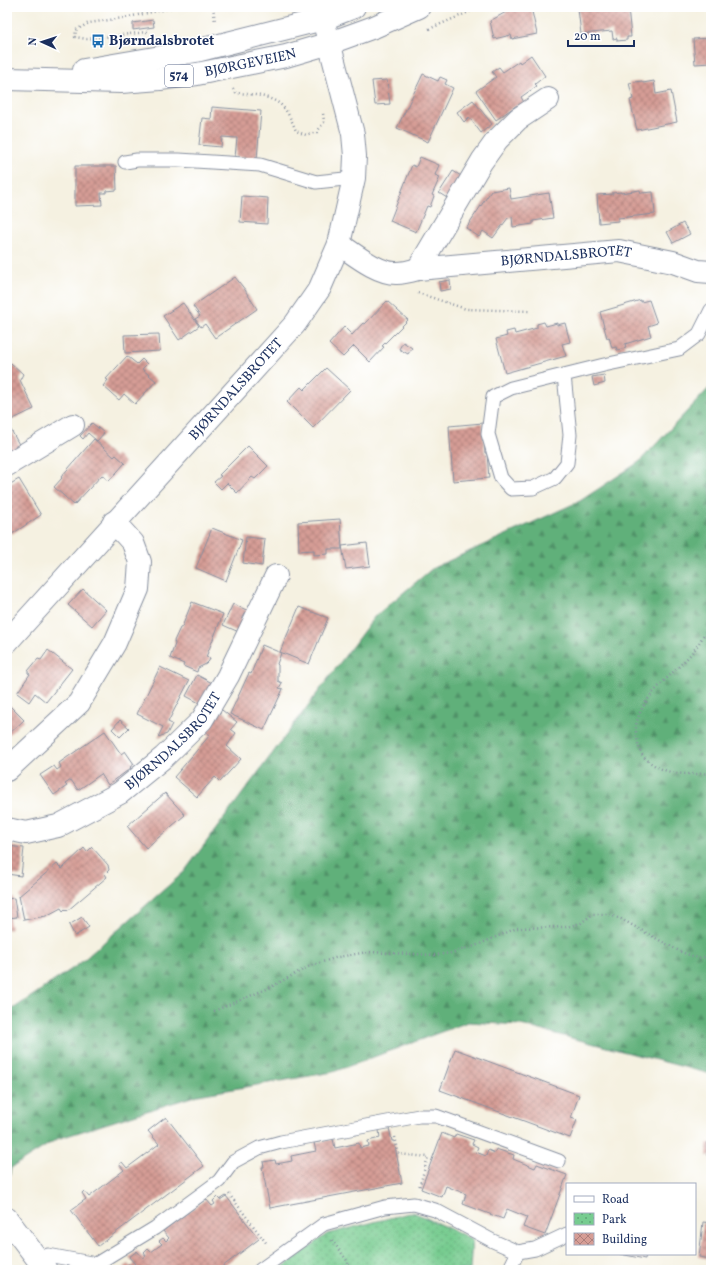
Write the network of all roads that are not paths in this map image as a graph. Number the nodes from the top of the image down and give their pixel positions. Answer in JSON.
{"nodes":[{"id":1,"x":354,"y":7,"type":"edge"},
{"id":2,"x":419,"y":7,"type":"edge"},
{"id":3,"x":323,"y":19,"type":"junction"},
{"id":4,"x":330,"y":43,"type":"junction"},
{"id":5,"x":16,"y":79,"type":"edge"},
{"id":6,"x":548,"y":99,"type":"dead end"},
{"id":7,"x":125,"y":162,"type":"dead end"},
{"id":8,"x":354,"y":178,"type":"junction"},
{"id":9,"x":339,"y":244,"type":"junction"},
{"id":10,"x":418,"y":269,"type":"junction"},
{"id":11,"x":711,"y":272,"type":"edge"},
{"id":12,"x":711,"y":310,"type":"edge"},
{"id":13,"x":564,"y":375,"type":"junction"},
{"id":14,"x":74,"y":425,"type":"dead end"},
{"id":15,"x":7,"y":465,"type":"edge"},
{"id":16,"x":114,"y":522,"type":"junction"},
{"id":17,"x":276,"y":576,"type":"dead end"},
{"id":18,"x":7,"y":642,"type":"edge"},
{"id":19,"x":7,"y":770,"type":"edge"},
{"id":20,"x":7,"y":829,"type":"edge"},
{"id":21,"x":559,"y":1162,"type":"dead end"},
{"id":22,"x":7,"y":1219,"type":"edge"},
{"id":23,"x":566,"y":1234,"type":"edge"},
{"id":24,"x":518,"y":1252,"type":"junction"},
{"id":25,"x":42,"y":1265,"type":"edge"},
{"id":26,"x":260,"y":1270,"type":"edge"},
{"id":27,"x":509,"y":1270,"type":"edge"}],
"edges":[{"from":1,"to":3,"type":"street","name":"BJØRGEVEIEN","number":"574"},
{"from":2,"to":4,"type":"street","name":"BJØRGEVEIEN","number":"574"},
{"from":3,"to":4,"type":"street","name":"BJØRNDALSBROTET"},
{"from":3,"to":5,"type":"street","name":"BJØRGEVEIEN","number":"574"},
{"from":4,"to":5,"type":"street","name":"BJØRGEVEIEN","number":"574"},
{"from":4,"to":8,"type":"street","name":"BJØRNDALSBROTET"},
{"from":6,"to":10,"type":"street"},
{"from":7,"to":8,"type":"lane"},
{"from":8,"to":9,"type":"street","name":"BJØRNDALSBROTET"},
{"from":9,"to":10,"type":"street","name":"BJØRNDALSBROTET"},
{"from":9,"to":16,"type":"street","name":"BJØRNDALSBROTET"},
{"from":10,"to":11,"type":"street","name":"BJØRNDALSBROTET"},
{"from":12,"to":13,"type":"lane"},
{"from":13,"to":13,"type":"lane"},
{"from":14,"to":15,"type":"street"},
{"from":16,"to":18,"type":"street","name":"BJØRNDALSBROTET"},
{"from":16,"to":19,"type":"street"},
{"from":17,"to":20,"type":"street","name":"BJØRNDALSBROTET"},
{"from":21,"to":25,"type":"lane"},
{"from":22,"to":25,"type":"street"},
{"from":23,"to":24,"type":"lane"},
{"from":24,"to":26,"type":"lane"},
{"from":24,"to":27,"type":"lane"}]}
